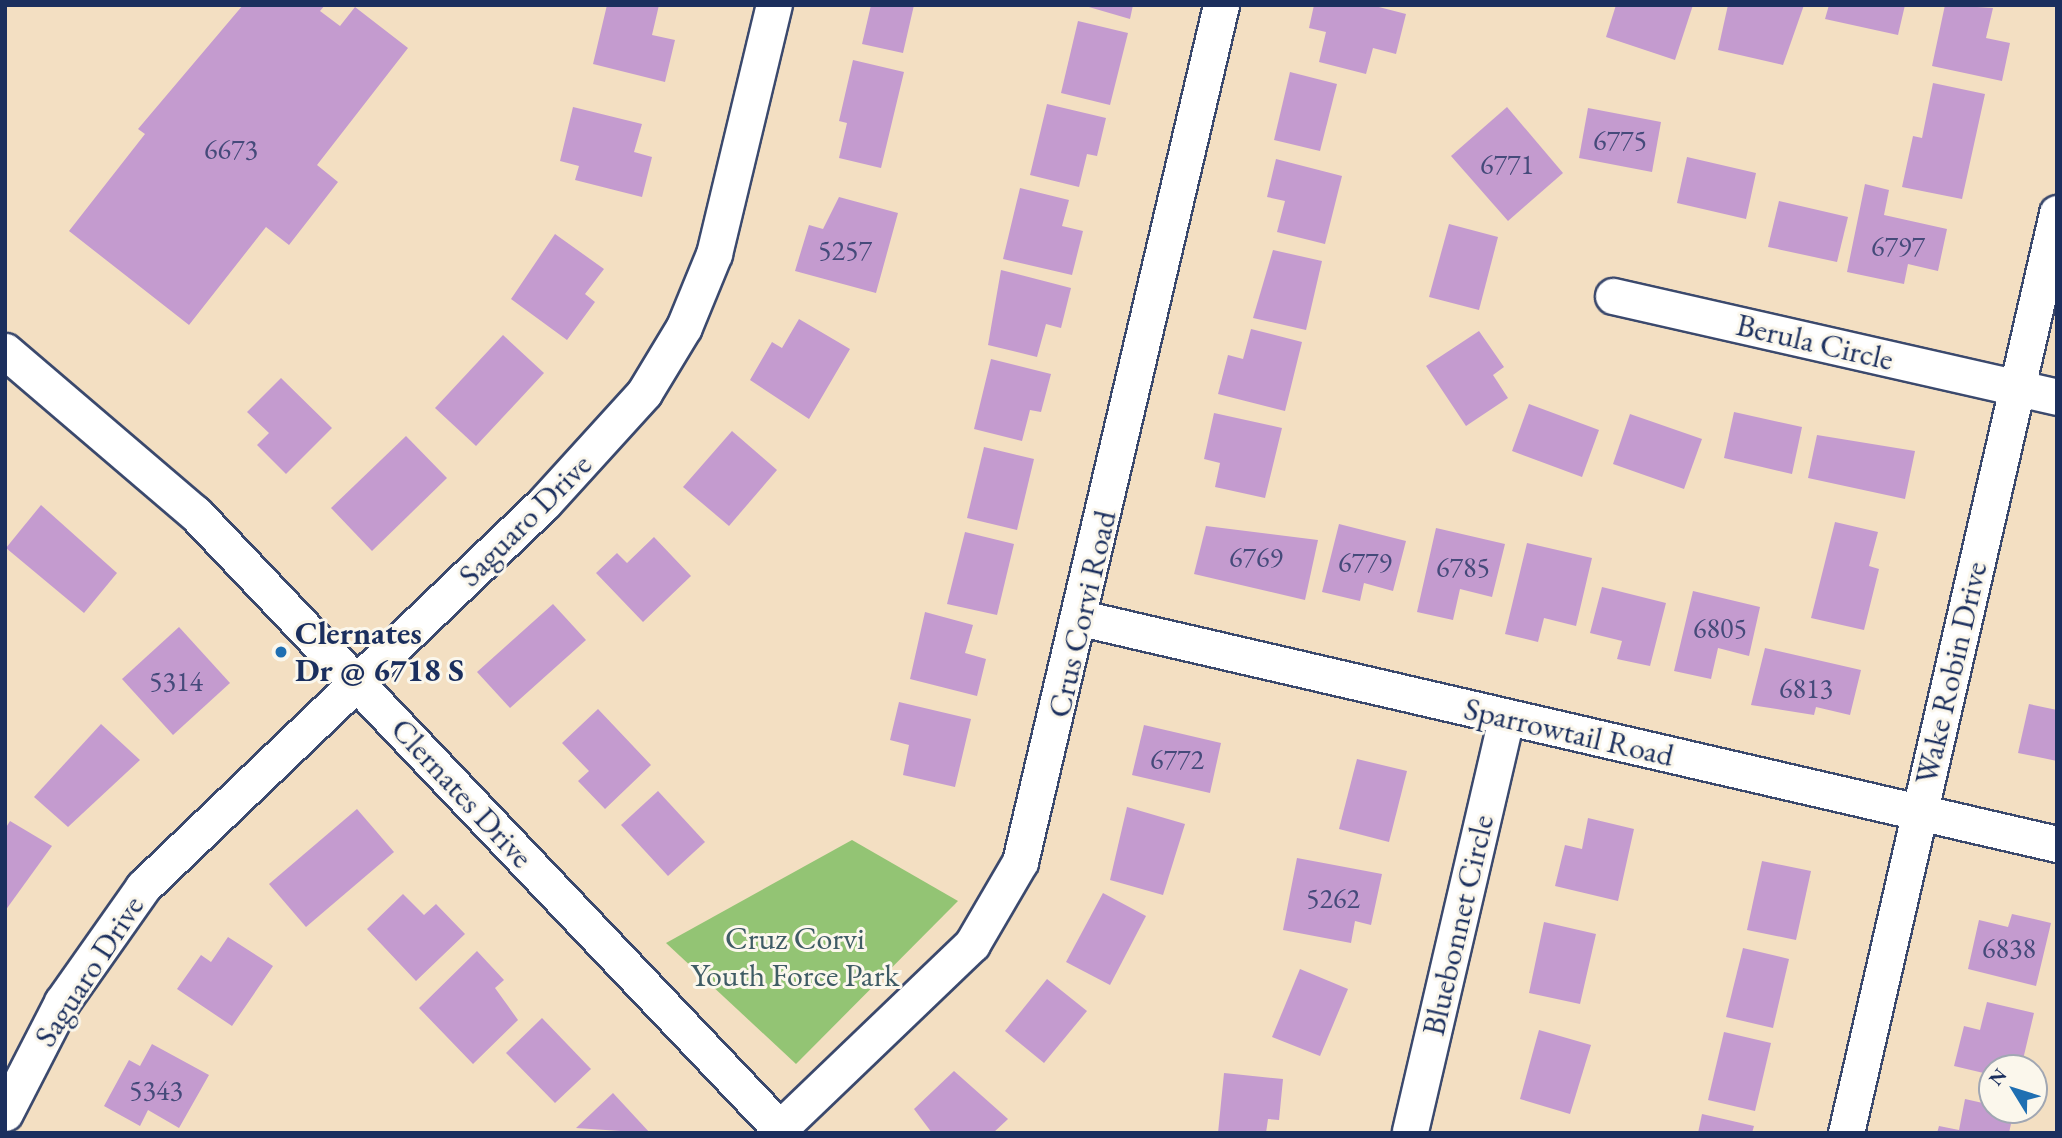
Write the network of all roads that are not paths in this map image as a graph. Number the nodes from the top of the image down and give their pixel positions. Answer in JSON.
{"nodes":[{"id":1,"x":774,"y":5,"type":"edge"},
{"id":2,"x":1221,"y":5,"type":"edge"},
{"id":3,"x":2057,"y":213,"type":"edge"},
{"id":4,"x":1614,"y":296,"type":"dead end"},
{"id":5,"x":5,"y":351,"type":"edge"},
{"id":6,"x":2017,"y":387,"type":"junction"},
{"id":7,"x":2057,"y":397,"type":"edge"},
{"id":8,"x":1081,"y":618,"type":"junction"},
{"id":9,"x":358,"y":683,"type":"junction"},
{"id":10,"x":1506,"y":719,"type":"junction"},
{"id":11,"x":1919,"y":812,"type":"junction"},
{"id":12,"x":2057,"y":844,"type":"edge"},
{"id":13,"x":5,"y":1114,"type":"edge"},
{"id":14,"x":780,"y":1131,"type":"edge"},
{"id":15,"x":1410,"y":1131,"type":"edge"},
{"id":16,"x":1846,"y":1133,"type":"edge"}],
"edges":[{"from":1,"to":9,"type":"street","name":"Saguaro Drive"},
{"from":2,"to":8,"type":"street","name":"Crus Corvi Road"},
{"from":3,"to":6,"type":"street","name":"Wake Robin Drive"},
{"from":4,"to":6,"type":"street","name":"Berula Circle"},
{"from":5,"to":9,"type":"street","name":"Clernates Drive"},
{"from":6,"to":7,"type":"street","name":"Berula Circle"},
{"from":6,"to":11,"type":"street","name":"Wake Robin Drive"},
{"from":8,"to":10,"type":"street","name":"Sparrowtail Road"},
{"from":8,"to":14,"type":"street","name":"Crus Corvi Road"},
{"from":9,"to":13,"type":"street","name":"Saguaro Drive"},
{"from":9,"to":14,"type":"street","name":"Clernates Drive"},
{"from":10,"to":11,"type":"street","name":"Sparrowtail Road"},
{"from":10,"to":15,"type":"street","name":"Bluebonnet Circle"},
{"from":11,"to":12,"type":"street","name":"Sparrowtail Road"},
{"from":11,"to":16,"type":"street","name":"Wake Robin Drive"}]}
